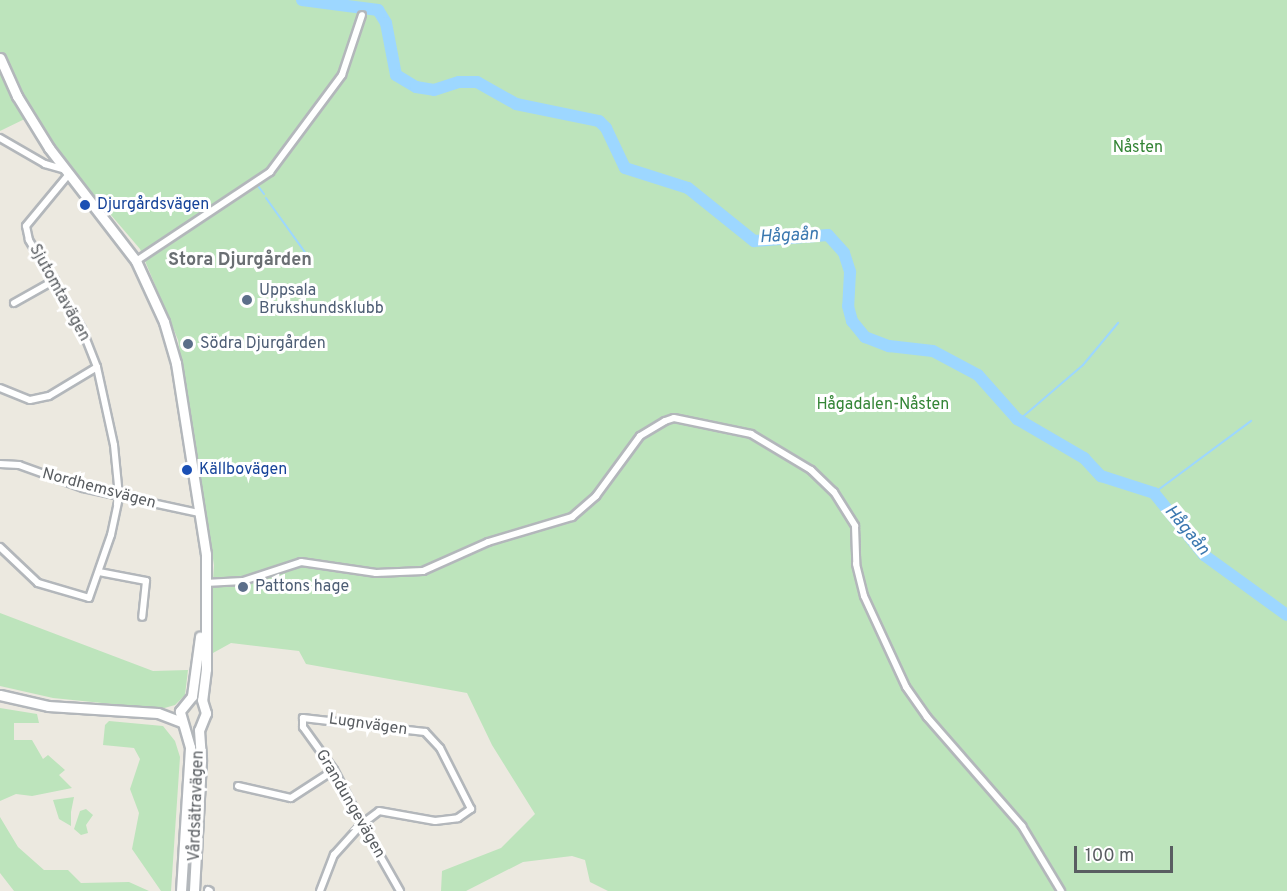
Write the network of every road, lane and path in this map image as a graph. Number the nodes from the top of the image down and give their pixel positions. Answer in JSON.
{"nodes":[{"id":1,"x":362,"y":15,"type":"dead end"},
{"id":2,"x":0,"y":58,"type":"edge"},
{"id":3,"x":0,"y":138,"type":"edge"},
{"id":4,"x":68,"y":172,"type":"junction"},
{"id":5,"x":136,"y":261,"type":"junction"},
{"id":6,"x":55,"y":280,"type":"junction"},
{"id":7,"x":14,"y":303,"type":"dead end"},
{"id":8,"x":97,"y":367,"type":"junction"},
{"id":9,"x":0,"y":388,"type":"edge"},
{"id":10,"x":0,"y":464,"type":"edge"},
{"id":11,"x":119,"y":496,"type":"junction"},
{"id":12,"x":199,"y":513,"type":"junction"},
{"id":13,"x":0,"y":547,"type":"edge"},
{"id":14,"x":99,"y":572,"type":"junction"},
{"id":15,"x":205,"y":583,"type":"junction"},
{"id":16,"x":204,"y":615,"type":"junction"},
{"id":17,"x":142,"y":617,"type":"dead end"},
{"id":18,"x":0,"y":695,"type":"edge"},
{"id":19,"x":184,"y":704,"type":"junction"},
{"id":20,"x":204,"y":707,"type":"junction"},
{"id":21,"x":158,"y":714,"type":"junction"},
{"id":22,"x":303,"y":717,"type":"joint"},
{"id":23,"x":203,"y":722,"type":"junction"},
{"id":24,"x":183,"y":724,"type":"junction"},
{"id":25,"x":334,"y":770,"type":"junction"},
{"id":26,"x":238,"y":786,"type":"dead end"},
{"id":27,"x":362,"y":824,"type":"junction"},
{"id":28,"x":181,"y":891,"type":"edge"},
{"id":29,"x":194,"y":891,"type":"edge"},
{"id":30,"x":320,"y":891,"type":"edge"},
{"id":31,"x":400,"y":891,"type":"edge"},
{"id":32,"x":1061,"y":891,"type":"edge"}],
"edges":[{"from":1,"to":5,"type":"street"},
{"from":2,"to":4,"type":"street"},
{"from":3,"to":4,"type":"street"},
{"from":4,"to":5,"type":"street"},
{"from":4,"to":6,"type":"street","name":"Sjutomtavägen"},
{"from":5,"to":12,"type":"street"},
{"from":6,"to":7,"type":"street"},
{"from":6,"to":8,"type":"street","name":"Sjutomtavägen"},
{"from":8,"to":9,"type":"street"},
{"from":8,"to":11,"type":"street","name":"Sjutomtavägen"},
{"from":10,"to":11,"type":"street","name":"Nordhemsvägen"},
{"from":11,"to":12,"type":"street","name":"Nordhemsvägen"},
{"from":11,"to":14,"type":"street"},
{"from":12,"to":15,"type":"street"},
{"from":13,"to":14,"type":"street"},
{"from":14,"to":17,"type":"street"},
{"from":15,"to":16,"type":"street"},
{"from":15,"to":32,"type":"street"},
{"from":16,"to":19,"type":"street"},
{"from":16,"to":20,"type":"street"},
{"from":18,"to":21,"type":"street"},
{"from":19,"to":20,"type":"street"},
{"from":19,"to":21,"type":"street"},
{"from":19,"to":24,"type":"street"},
{"from":20,"to":23,"type":"street"},
{"from":21,"to":24,"type":"street"},
{"from":22,"to":25,"type":"street","name":"Grandungevägen"},
{"from":22,"to":27,"type":"street","name":"Lugnvägen"},
{"from":23,"to":24,"type":"street"},
{"from":23,"to":29,"type":"street","name":"Vårdsätravägen"},
{"from":24,"to":28,"type":"street","name":"Vårdsätravägen"},
{"from":25,"to":26,"type":"street"},
{"from":25,"to":27,"type":"street","name":"Grandungevägen"},
{"from":27,"to":30,"type":"street"},
{"from":27,"to":31,"type":"street","name":"Grandungevägen"}]}
